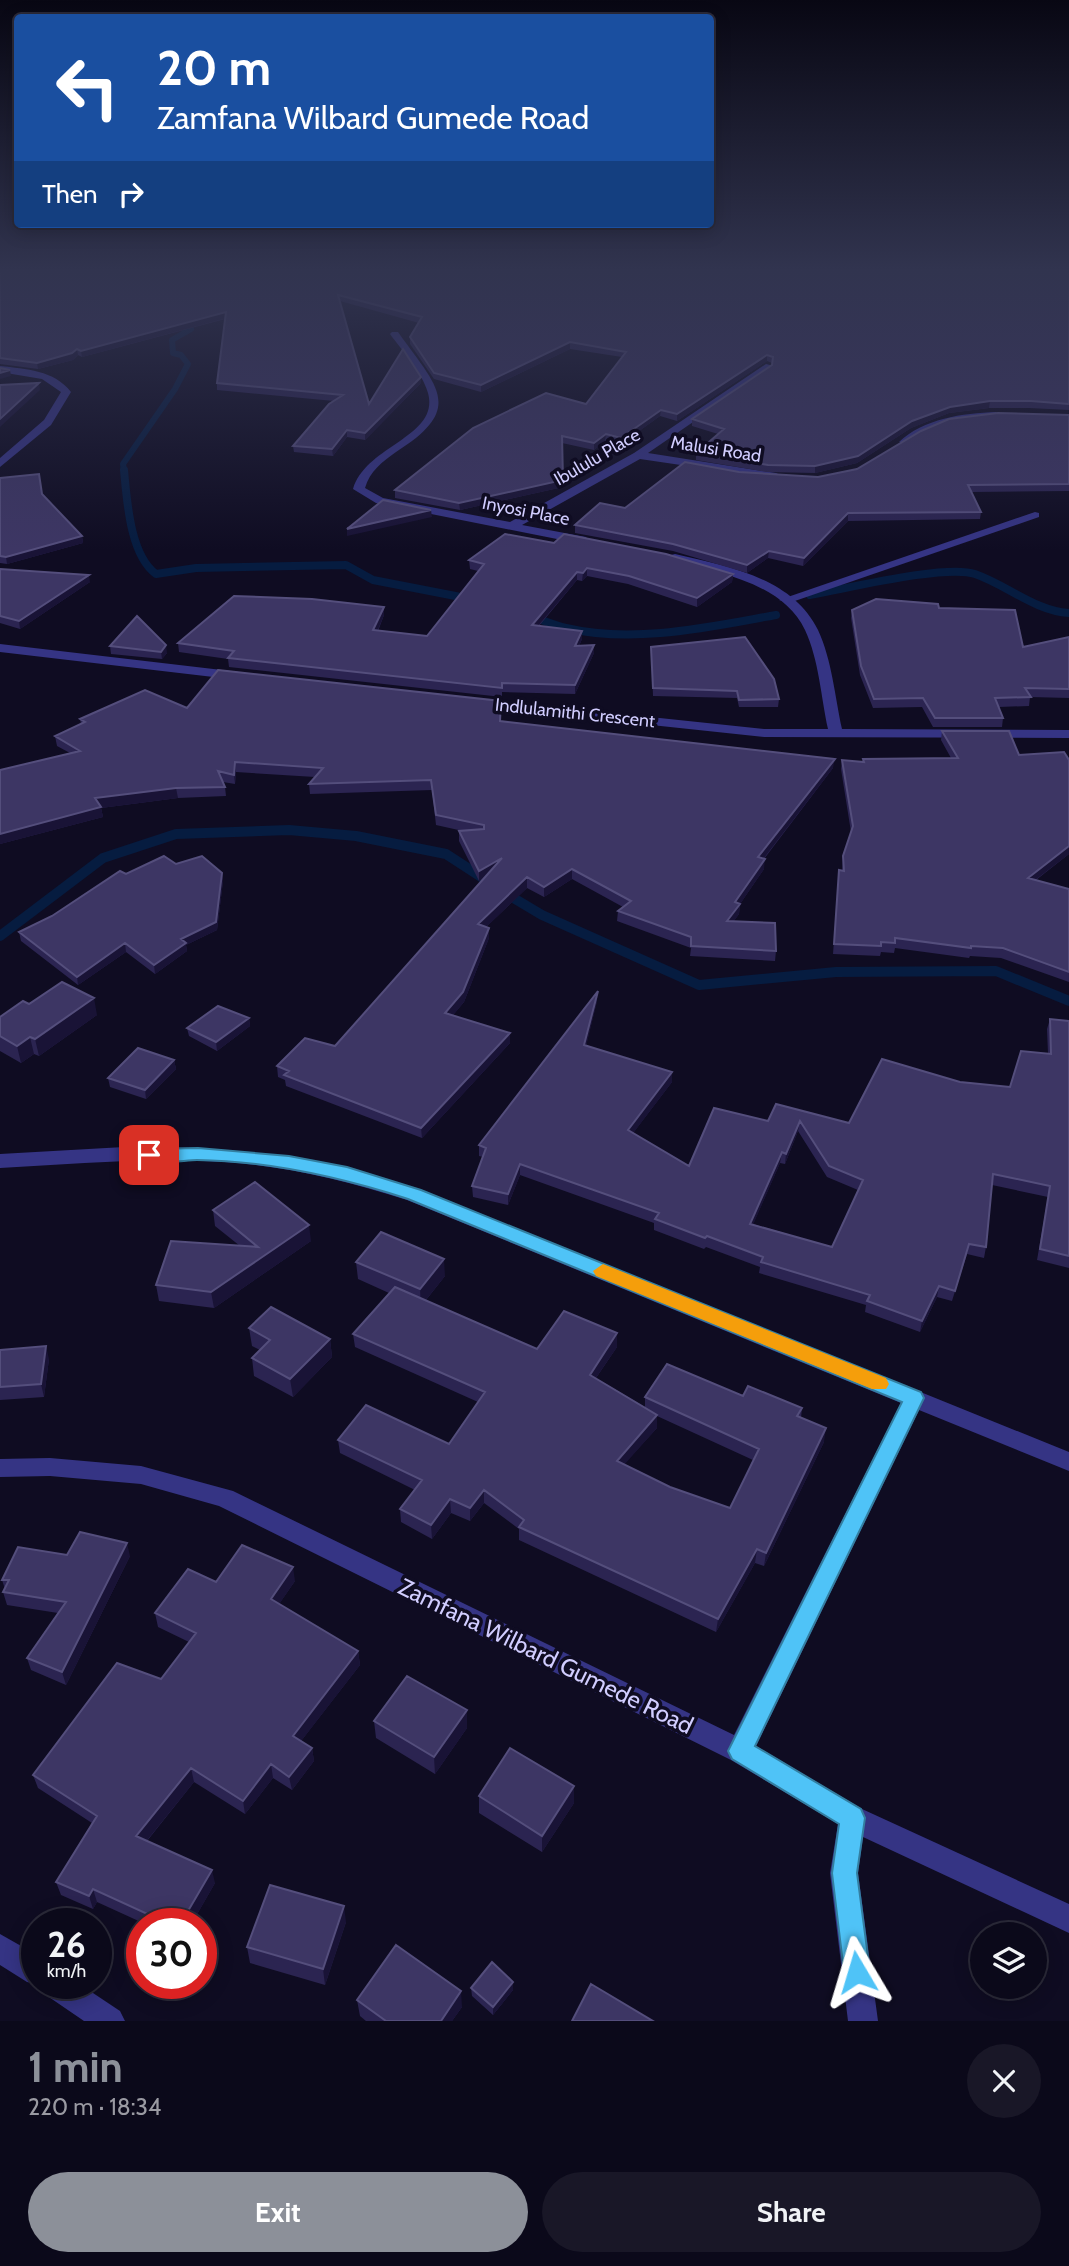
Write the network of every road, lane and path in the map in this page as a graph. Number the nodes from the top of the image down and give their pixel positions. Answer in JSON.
{"nodes":[{"id":1,"x":412,"y":361,"type":"edge"},
{"id":2,"x":766,"y":367,"type":"edge"},
{"id":3,"x":0,"y":369,"type":"edge"},
{"id":4,"x":1013,"y":414,"type":"edge"},
{"id":5,"x":895,"y":448,"type":"edge"},
{"id":6,"x":638,"y":455,"type":"junction"},
{"id":7,"x":0,"y":464,"type":"edge"},
{"id":8,"x":793,"y":478,"type":"edge"},
{"id":9,"x":1035,"y":515,"type":"dead end"},
{"id":10,"x":512,"y":526,"type":"junction"},
{"id":11,"x":590,"y":542,"type":"edge"},
{"id":12,"x":655,"y":554,"type":"edge"},
{"id":13,"x":785,"y":600,"type":"junction"},
{"id":14,"x":0,"y":648,"type":"edge"},
{"id":15,"x":257,"y":678,"type":"edge"},
{"id":16,"x":465,"y":701,"type":"edge"},
{"id":17,"x":1069,"y":734,"type":"edge"},
{"id":18,"x":836,"y":735,"type":"junction"},
{"id":19,"x":0,"y":1161,"type":"edge"},
{"id":20,"x":914,"y":1398,"type":"junction"},
{"id":21,"x":1069,"y":1462,"type":"edge"},
{"id":22,"x":0,"y":1468,"type":"edge"},
{"id":23,"x":740,"y":1751,"type":"junction"},
{"id":24,"x":852,"y":1818,"type":"junction"},
{"id":25,"x":1069,"y":1919,"type":"edge"},
{"id":26,"x":0,"y":1948,"type":"edge"},
{"id":27,"x":21,"y":1962,"type":"edge"},
{"id":28,"x":77,"y":1999,"type":"edge"},
{"id":29,"x":110,"y":2021,"type":"edge"},
{"id":30,"x":863,"y":2021,"type":"edge"}],
"edges":[{"from":1,"to":10,"type":"street","name":"Inyosi Place"},
{"from":2,"to":6,"type":"street","name":"Ibululu Place"},
{"from":3,"to":7,"type":"street"},
{"from":4,"to":5,"type":"street"},
{"from":6,"to":8,"type":"street","name":"Malusi Road"},
{"from":6,"to":10,"type":"street","name":"Ibululu Place"},
{"from":9,"to":13,"type":"street"},
{"from":10,"to":11,"type":"street","name":"Inyosi Place"},
{"from":12,"to":13,"type":"street"},
{"from":13,"to":18,"type":"street"},
{"from":14,"to":15,"type":"street"},
{"from":16,"to":18,"type":"street","name":"Indlulamithi Crescent"},
{"from":17,"to":18,"type":"street","name":"Indlulamithi Crescent"},
{"from":19,"to":20,"type":"street"},
{"from":20,"to":21,"type":"street"},
{"from":20,"to":23,"type":"street"},
{"from":22,"to":23,"type":"street","name":"Zamfana Wilbard Gumede Road"},
{"from":23,"to":24,"type":"street","name":"Zamfana Wilbard Gumede Road"},
{"from":24,"to":25,"type":"street","name":"Zamfana Wilbard Gumede Road"},
{"from":24,"to":30,"type":"street"},
{"from":26,"to":27,"type":"street"},
{"from":28,"to":29,"type":"street"}]}
